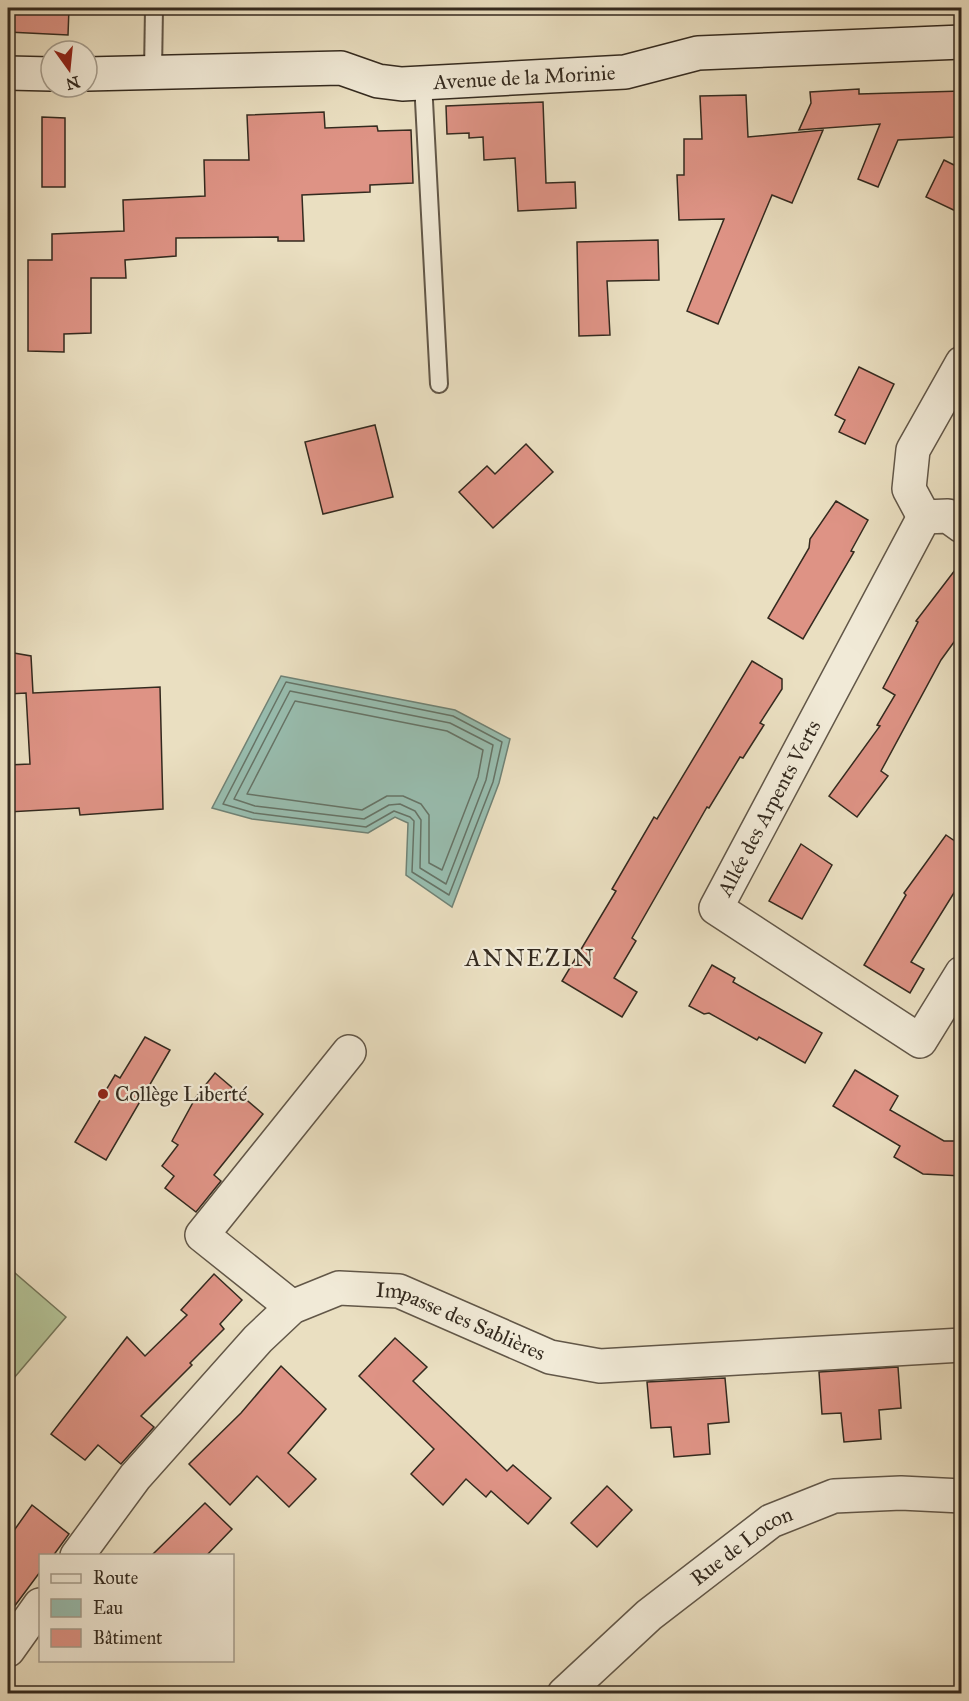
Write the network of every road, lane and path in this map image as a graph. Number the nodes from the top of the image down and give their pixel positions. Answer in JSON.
{"nodes":[{"id":1,"x":154,"y":8,"type":"edge"},
{"id":2,"x":962,"y":42,"type":"edge"},
{"id":3,"x":153,"y":72,"type":"junction"},
{"id":4,"x":8,"y":73,"type":"edge"},
{"id":5,"x":39,"y":74,"type":"edge"},
{"id":6,"x":99,"y":74,"type":"edge"},
{"id":7,"x":423,"y":82,"type":"junction"},
{"id":8,"x":962,"y":363,"type":"edge"},
{"id":9,"x":439,"y":384,"type":"dead end"},
{"id":10,"x":924,"y":517,"type":"junction"},
{"id":11,"x":962,"y":526,"type":"edge"},
{"id":12,"x":962,"y":973,"type":"edge"},
{"id":13,"x":348,"y":1052,"type":"dead end"},
{"id":14,"x":292,"y":1307,"type":"junction"},
{"id":15,"x":962,"y":1345,"type":"edge"},
{"id":16,"x":962,"y":1496,"type":"edge"},
{"id":17,"x":78,"y":1554,"type":"edge"},
{"id":18,"x":39,"y":1606,"type":"edge"},
{"id":19,"x":8,"y":1650,"type":"edge"},
{"id":20,"x":564,"y":1694,"type":"edge"}],
"edges":[{"from":1,"to":3,"type":"lane"},
{"from":2,"to":7,"type":"street","name":"Avenue de la Morinie"},
{"from":3,"to":6,"type":"street","name":"Avenue de la Morinie"},
{"from":3,"to":7,"type":"street","name":"Avenue de la Morinie"},
{"from":4,"to":5,"type":"street"},
{"from":7,"to":9,"type":"lane"},
{"from":8,"to":10,"type":"street"},
{"from":10,"to":11,"type":"street"},
{"from":10,"to":12,"type":"street","name":"Allée des Arpents Verts"},
{"from":13,"to":14,"type":"street"},
{"from":14,"to":15,"type":"street","name":"Impasse des Sablières"},
{"from":14,"to":17,"type":"street","name":"Impasse des Sablières"},
{"from":16,"to":20,"type":"street","name":"Rue de Locon"},
{"from":18,"to":19,"type":"street"}]}
